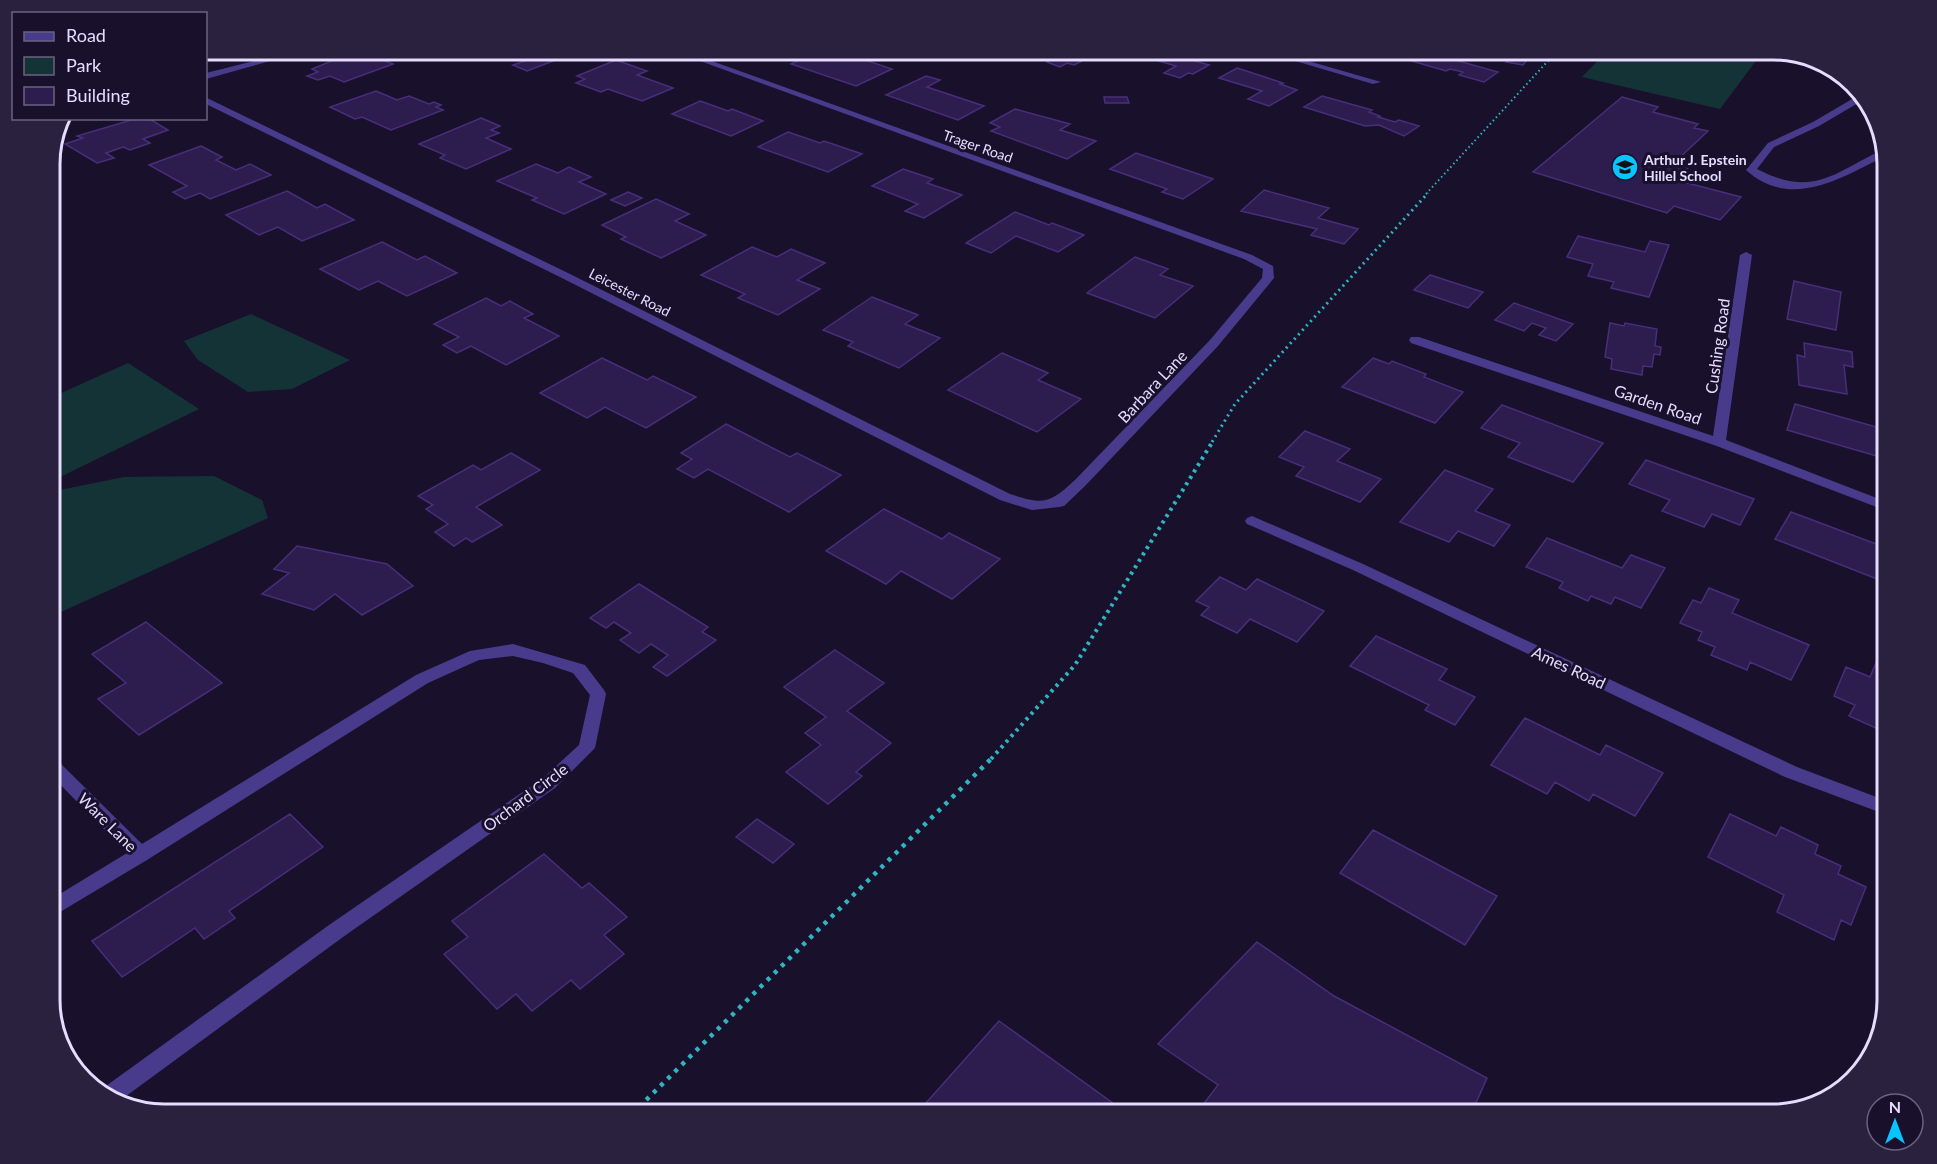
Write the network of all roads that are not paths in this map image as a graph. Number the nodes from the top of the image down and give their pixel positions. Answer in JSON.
{"nodes":[{"id":1,"x":268,"y":60,"type":"edge"},
{"id":2,"x":702,"y":60,"type":"edge"},
{"id":3,"x":1298,"y":60,"type":"edge"},
{"id":4,"x":207,"y":76,"type":"edge"},
{"id":5,"x":1376,"y":82,"type":"dead end"},
{"id":6,"x":207,"y":101,"type":"edge"},
{"id":7,"x":1855,"y":101,"type":"edge"},
{"id":8,"x":1877,"y":156,"type":"edge"},
{"id":9,"x":1746,"y":255,"type":"dead end"},
{"id":10,"x":1269,"y":270,"type":"joint"},
{"id":11,"x":1414,"y":340,"type":"dead end"},
{"id":12,"x":1719,"y":442,"type":"junction"},
{"id":13,"x":1877,"y":503,"type":"edge"},
{"id":14,"x":1042,"y":505,"type":"joint"},
{"id":15,"x":1252,"y":521,"type":"dead end"},
{"id":16,"x":60,"y":774,"type":"edge"},
{"id":17,"x":1877,"y":803,"type":"edge"},
{"id":18,"x":141,"y":855,"type":"junction"},
{"id":19,"x":60,"y":904,"type":"edge"},
{"id":20,"x":115,"y":1091,"type":"edge"}],
"edges":[{"from":1,"to":4,"type":"street"},
{"from":2,"to":10,"type":"street","name":"Trager Road"},
{"from":3,"to":5,"type":"street"},
{"from":6,"to":14,"type":"street","name":"Leicester Road"},
{"from":7,"to":8,"type":"street"},
{"from":9,"to":12,"type":"street","name":"Cushing Road"},
{"from":10,"to":14,"type":"street","name":"Barbara Lane"},
{"from":11,"to":12,"type":"street","name":"Garden Road"},
{"from":12,"to":13,"type":"street","name":"Garden Road"},
{"from":15,"to":17,"type":"street","name":"Ames Road"},
{"from":16,"to":18,"type":"street","name":"Ware Lane"},
{"from":18,"to":19,"type":"street","name":"Orchard Circle"},
{"from":18,"to":20,"type":"street","name":"Orchard Circle"}]}
